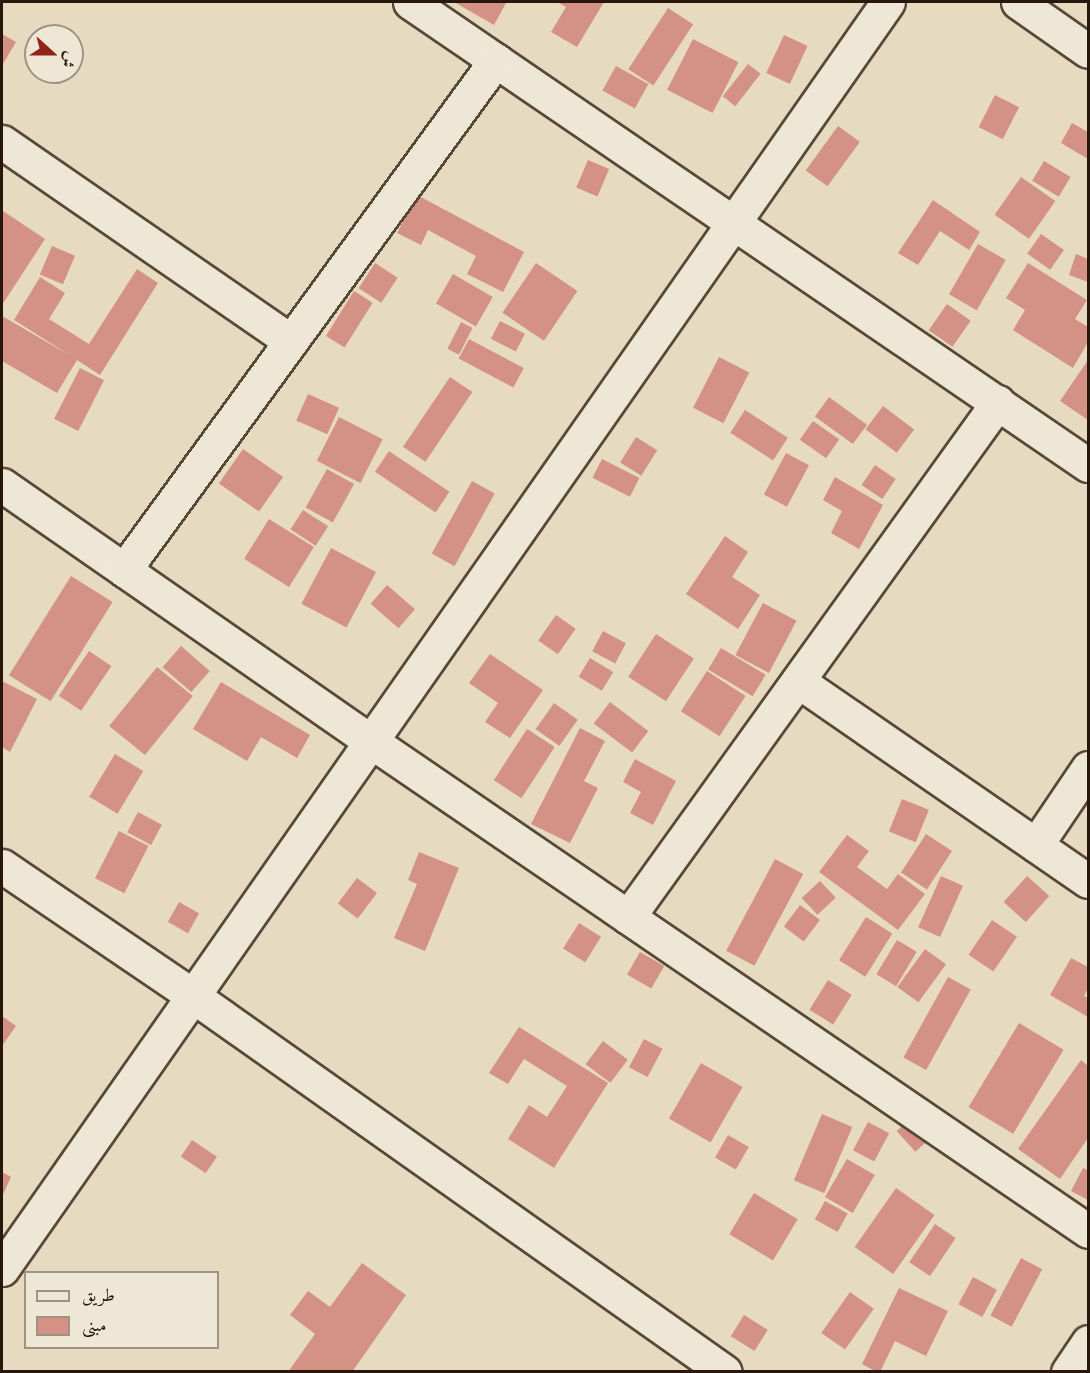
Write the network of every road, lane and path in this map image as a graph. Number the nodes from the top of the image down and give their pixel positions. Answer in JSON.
{"nodes":[{"id":1,"x":410,"y":2,"type":"edge"},
{"id":2,"x":888,"y":2,"type":"edge"},
{"id":3,"x":1018,"y":2,"type":"edge"},
{"id":4,"x":1089,"y":51,"type":"edge"},
{"id":5,"x":496,"y":60,"type":"junction"},
{"id":6,"x":2,"y":142,"type":"edge"},
{"id":7,"x":735,"y":221,"type":"junction"},
{"id":8,"x":291,"y":341,"type":"junction"},
{"id":9,"x":998,"y":402,"type":"junction"},
{"id":10,"x":1089,"y":465,"type":"edge"},
{"id":11,"x":2,"y":484,"type":"edge"},
{"id":12,"x":124,"y":570,"type":"junction"},
{"id":13,"x":798,"y":681,"type":"junction"},
{"id":14,"x":372,"y":742,"type":"junction"},
{"id":15,"x":1089,"y":768,"type":"edge"},
{"id":16,"x":1036,"y":845,"type":"junction"},
{"id":17,"x":2,"y":866,"type":"edge"},
{"id":18,"x":1089,"y":881,"type":"edge"},
{"id":19,"x":628,"y":917,"type":"junction"},
{"id":20,"x":194,"y":996,"type":"junction"},
{"id":21,"x":1089,"y":1231,"type":"edge"},
{"id":22,"x":2,"y":1269,"type":"edge"},
{"id":23,"x":1089,"y":1342,"type":"edge"},
{"id":24,"x":725,"y":1371,"type":"edge"},
{"id":25,"x":1068,"y":1371,"type":"edge"}],
"edges":[{"from":1,"to":5,"type":"street"},
{"from":2,"to":7,"type":"street"},
{"from":3,"to":4,"type":"street"},
{"from":5,"to":7,"type":"street"},
{"from":5,"to":8,"type":"street"},
{"from":6,"to":8,"type":"street"},
{"from":7,"to":9,"type":"street"},
{"from":7,"to":14,"type":"street"},
{"from":8,"to":12,"type":"street"},
{"from":9,"to":10,"type":"street"},
{"from":9,"to":13,"type":"street"},
{"from":11,"to":12,"type":"street"},
{"from":12,"to":14,"type":"street"},
{"from":13,"to":16,"type":"street"},
{"from":13,"to":19,"type":"street"},
{"from":14,"to":19,"type":"street"},
{"from":14,"to":20,"type":"street"},
{"from":15,"to":16,"type":"street"},
{"from":16,"to":18,"type":"street"},
{"from":17,"to":20,"type":"street"},
{"from":19,"to":21,"type":"street"},
{"from":20,"to":22,"type":"street"},
{"from":20,"to":24,"type":"street"},
{"from":23,"to":25,"type":"street"}]}
